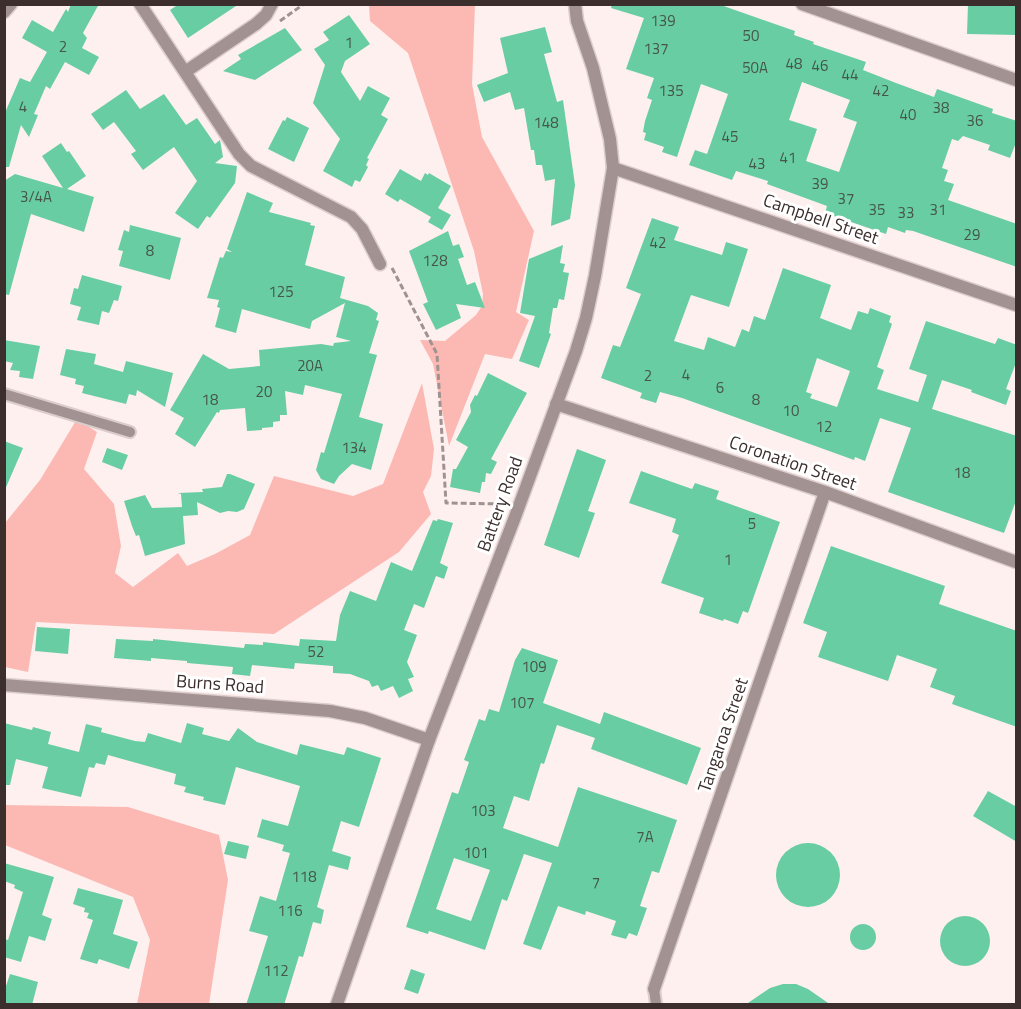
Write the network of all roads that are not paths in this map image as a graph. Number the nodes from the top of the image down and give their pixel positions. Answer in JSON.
{"nodes":[{"id":1,"x":11,"y":4,"type":"edge"},
{"id":2,"x":140,"y":4,"type":"edge"},
{"id":3,"x":272,"y":4,"type":"edge"},
{"id":4,"x":575,"y":4,"type":"edge"},
{"id":5,"x":802,"y":4,"type":"edge"},
{"id":6,"x":4,"y":12,"type":"edge"},
{"id":7,"x":184,"y":72,"type":"junction"},
{"id":8,"x":1017,"y":80,"type":"edge"},
{"id":9,"x":613,"y":168,"type":"junction"},
{"id":10,"x":380,"y":264,"type":"road end"},
{"id":11,"x":1017,"y":305,"type":"edge"},
{"id":12,"x":4,"y":394,"type":"edge"},
{"id":13,"x":556,"y":404,"type":"junction"},
{"id":14,"x":130,"y":432,"type":"dead end"},
{"id":15,"x":825,"y":492,"type":"junction"},
{"id":16,"x":1017,"y":562,"type":"edge"},
{"id":17,"x":4,"y":685,"type":"edge"},
{"id":18,"x":429,"y":740,"type":"junction"},
{"id":19,"x":654,"y":989,"type":"joint"},
{"id":20,"x":337,"y":1005,"type":"edge"},
{"id":21,"x":656,"y":1005,"type":"edge"}],
"edges":[{"from":1,"to":6,"type":"street"},
{"from":2,"to":7,"type":"street"},
{"from":3,"to":7,"type":"street"},
{"from":4,"to":9,"type":"street","name":"Battery Road"},
{"from":5,"to":8,"type":"street"},
{"from":7,"to":10,"type":"street"},
{"from":9,"to":11,"type":"street","name":"Campbell Street"},
{"from":9,"to":13,"type":"street","name":"Battery Road"},
{"from":12,"to":14,"type":"lane"},
{"from":13,"to":15,"type":"street","name":"Coronation Street"},
{"from":13,"to":18,"type":"street","name":"Battery Road"},
{"from":15,"to":16,"type":"street","name":"Coronation Street"},
{"from":15,"to":19,"type":"street","name":"Tangaroa Street"},
{"from":17,"to":18,"type":"street","name":"Burns Road"},
{"from":18,"to":20,"type":"street","name":"Battery Road"},
{"from":19,"to":21,"type":"lane"}]}
